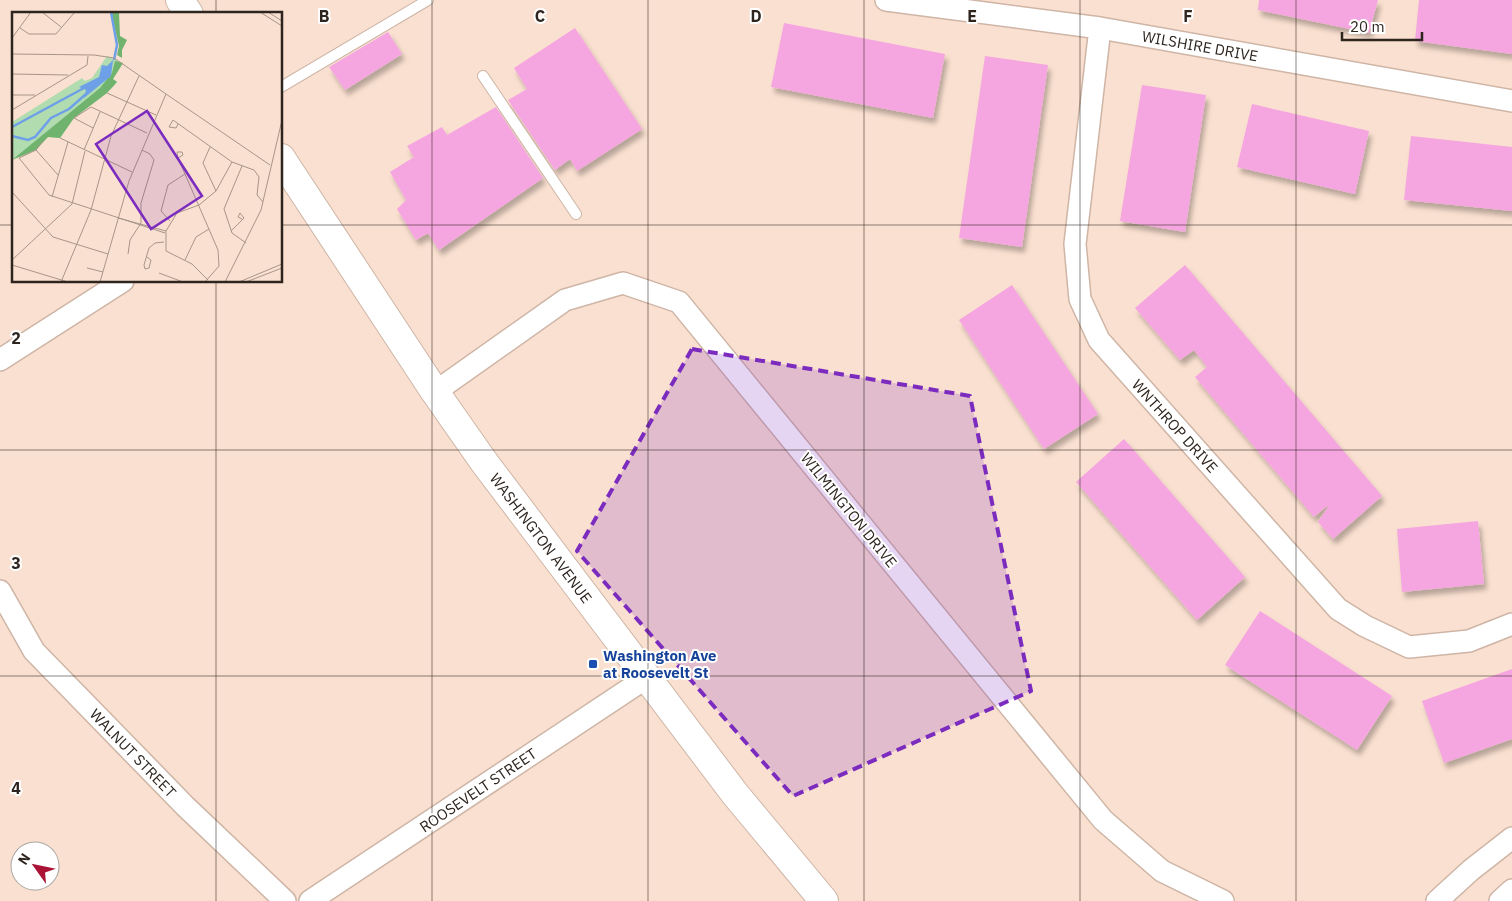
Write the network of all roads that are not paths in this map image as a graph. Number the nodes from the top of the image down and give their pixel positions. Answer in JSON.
{"nodes":[{"id":1,"x":180,"y":0,"type":"edge"},
{"id":2,"x":428,"y":0,"type":"edge"},
{"id":3,"x":886,"y":0,"type":"edge"},
{"id":4,"x":188,"y":12,"type":"edge"},
{"id":5,"x":1100,"y":28,"type":"junction"},
{"id":6,"x":483,"y":76,"type":"dead end"},
{"id":7,"x":282,"y":86,"type":"edge"},
{"id":8,"x":1512,"y":101,"type":"edge"},
{"id":9,"x":285,"y":171,"type":"edge"},
{"id":10,"x":576,"y":214,"type":"dead end"},
{"id":11,"x":121,"y":282,"type":"edge"},
{"id":12,"x":0,"y":360,"type":"edge"},
{"id":13,"x":435,"y":392,"type":"junction"},
{"id":14,"x":0,"y":591,"type":"edge"},
{"id":15,"x":1512,"y":624,"type":"edge"},
{"id":16,"x":646,"y":678,"type":"junction"},
{"id":17,"x":1512,"y":838,"type":"edge"},
{"id":18,"x":1512,"y":890,"type":"edge"},
{"id":19,"x":285,"y":901,"type":"edge"},
{"id":20,"x":310,"y":901,"type":"edge"},
{"id":21,"x":824,"y":901,"type":"edge"},
{"id":22,"x":1223,"y":901,"type":"edge"},
{"id":23,"x":1437,"y":901,"type":"edge"},
{"id":24,"x":1500,"y":901,"type":"edge"}],
"edges":[{"from":1,"to":4,"type":"main road"},
{"from":2,"to":7,"type":"lane"},
{"from":3,"to":5,"type":"street","name":"WILSHIRE DRIVE"},
{"from":5,"to":8,"type":"street","name":"WILSHIRE DRIVE"},
{"from":5,"to":15,"type":"street","name":"WNTHROP DRIVE"},
{"from":6,"to":10,"type":"lane"},
{"from":9,"to":13,"type":"main road","name":"WASHINGTON AVENUE"},
{"from":11,"to":12,"type":"street"},
{"from":13,"to":16,"type":"main road","name":"WASHINGTON AVENUE"},
{"from":13,"to":22,"type":"street","name":"WILMINGTON DRIVE"},
{"from":14,"to":19,"type":"street","name":"WALNUT STREET"},
{"from":16,"to":20,"type":"street","name":"ROOSEVELT STREET"},
{"from":16,"to":21,"type":"main road","name":"WASHINGTON AVENUE"},
{"from":17,"to":23,"type":"street"},
{"from":18,"to":24,"type":"street"}]}
